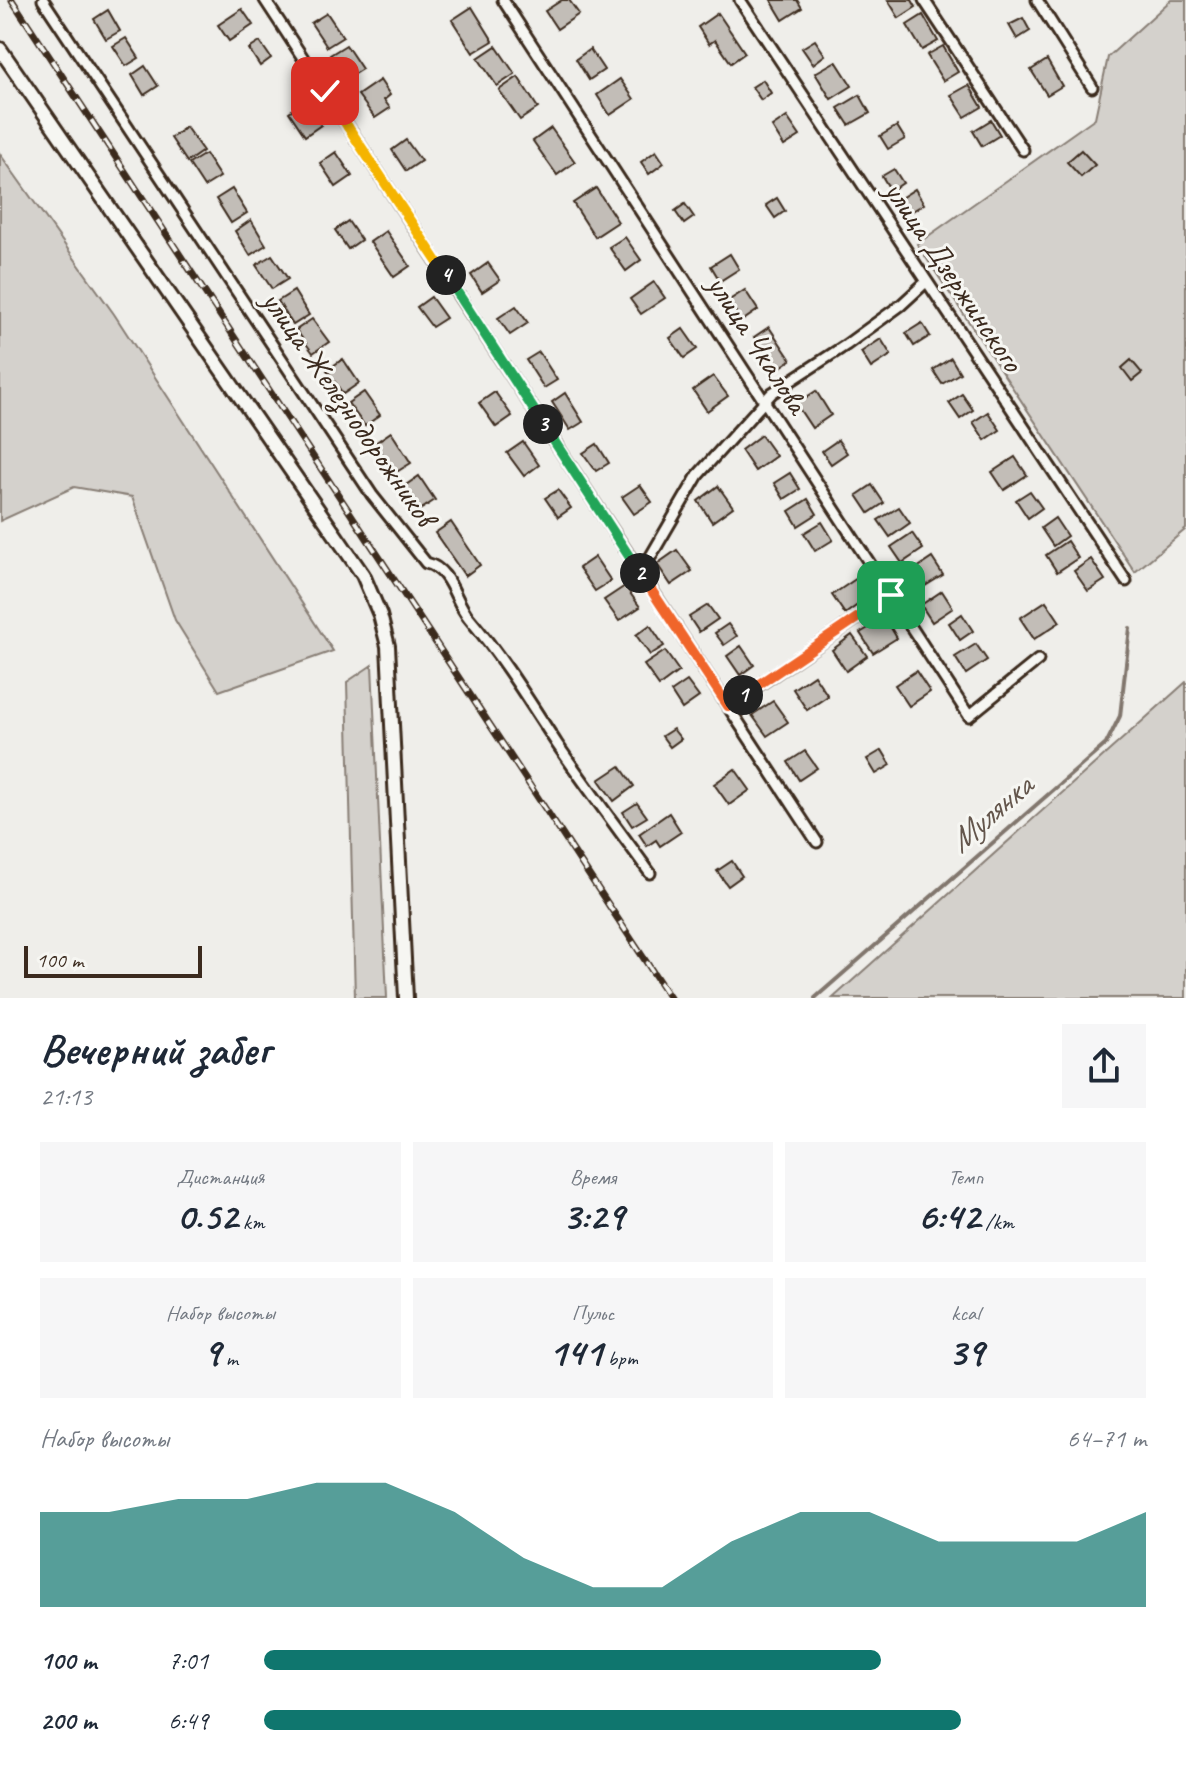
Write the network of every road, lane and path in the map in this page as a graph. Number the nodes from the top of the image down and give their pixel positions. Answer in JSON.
{"nodes":[{"id":1,"x":43,"y":0,"type":"edge"},
{"id":2,"x":265,"y":0,"type":"edge"},
{"id":3,"x":503,"y":0,"type":"edge"},
{"id":4,"x":740,"y":0,"type":"edge"},
{"id":5,"x":924,"y":0,"type":"edge"},
{"id":6,"x":1037,"y":0,"type":"edge"},
{"id":7,"x":0,"y":49,"type":"edge"},
{"id":8,"x":1092,"y":87,"type":"dead end"},
{"id":9,"x":1023,"y":150,"type":"dead end"},
{"id":10,"x":926,"y":282,"type":"junction"},
{"id":11,"x":765,"y":403,"type":"junction"},
{"id":12,"x":641,"y":573,"type":"junction"},
{"id":13,"x":1126,"y":581,"type":"dead end"},
{"id":14,"x":891,"y":595,"type":"junction"},
{"id":15,"x":1038,"y":660,"type":"dead end"},
{"id":16,"x":728,"y":706,"type":"junction"},
{"id":17,"x":817,"y":842,"type":"dead end"},
{"id":18,"x":650,"y":873,"type":"dead end"},
{"id":19,"x":406,"y":998,"type":"edge"}],
"edges":[{"from":1,"to":18,"type":"street","name":"улица Железнодорожников"},
{"from":2,"to":12,"type":"street"},
{"from":3,"to":11,"type":"street","name":"улица Чкалова"},
{"from":4,"to":10,"type":"street","name":"улица Дзержинского"},
{"from":5,"to":9,"type":"street"},
{"from":6,"to":8,"type":"street"},
{"from":7,"to":19,"type":"main road"},
{"from":10,"to":11,"type":"street"},
{"from":10,"to":13,"type":"street","name":"улица Дзержинского"},
{"from":11,"to":12,"type":"street"},
{"from":11,"to":14,"type":"street","name":"улица Чкалова"},
{"from":12,"to":16,"type":"street"},
{"from":14,"to":15,"type":"street","name":"улица Чкалова"},
{"from":14,"to":16,"type":"street"},
{"from":16,"to":17,"type":"street"}]}
